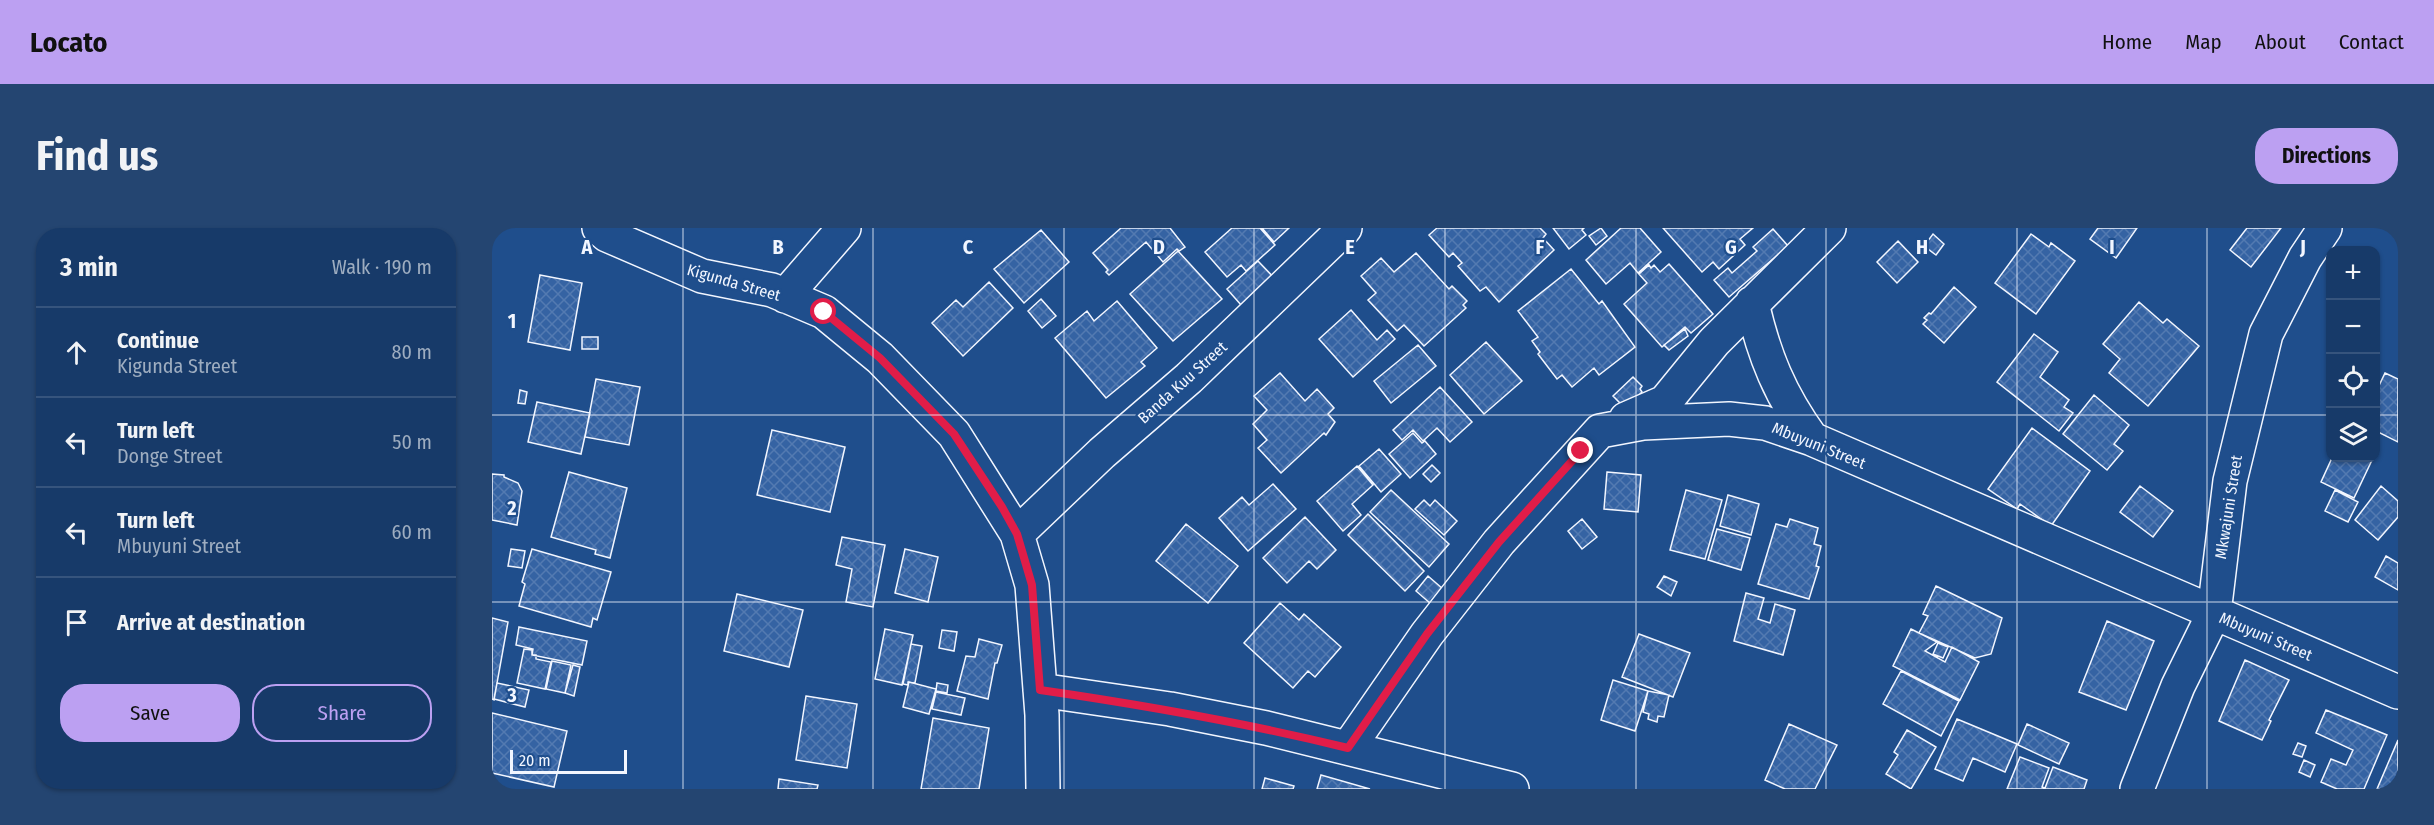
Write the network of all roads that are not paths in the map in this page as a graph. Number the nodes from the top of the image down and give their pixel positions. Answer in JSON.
{"nodes":[{"id":1,"x":599,"y":228,"type":"edge"},
{"id":2,"x":844,"y":228,"type":"edge"},
{"id":3,"x":1345,"y":228,"type":"edge"},
{"id":4,"x":1829,"y":228,"type":"edge"},
{"id":5,"x":2325,"y":228,"type":"edge"},
{"id":6,"x":785,"y":296,"type":"junction"},
{"id":7,"x":1752,"y":303,"type":"junction"},
{"id":8,"x":1600,"y":431,"type":"junction"},
{"id":9,"x":1812,"y":439,"type":"junction"},
{"id":10,"x":1017,"y":534,"type":"junction"},
{"id":11,"x":2214,"y":613,"type":"junction"},
{"id":12,"x":1040,"y":690,"type":"junction"},
{"id":13,"x":2398,"y":692,"type":"edge"},
{"id":14,"x":1348,"y":748,"type":"junction"},
{"id":15,"x":1043,"y":789,"type":"edge"},
{"id":16,"x":1512,"y":789,"type":"edge"},
{"id":17,"x":2137,"y":789,"type":"edge"}],
"edges":[{"from":1,"to":6,"type":"street","name":"Kigunda Street"},
{"from":2,"to":6,"type":"street"},
{"from":3,"to":10,"type":"street","name":"Banda Kuu Street"},
{"from":4,"to":7,"type":"street"},
{"from":5,"to":11,"type":"street","name":"Mkwajuni Street"},
{"from":6,"to":10,"type":"street","name":"Kigunda Street"},
{"from":7,"to":8,"type":"street"},
{"from":7,"to":9,"type":"street"},
{"from":8,"to":9,"type":"street","name":"Mbuyuni Street"},
{"from":8,"to":14,"type":"street"},
{"from":9,"to":11,"type":"street","name":"Mbuyuni Street"},
{"from":10,"to":12,"type":"street","name":"Kigunda Street"},
{"from":11,"to":13,"type":"street","name":"Mbuyuni Street"},
{"from":11,"to":17,"type":"street","name":"Mkwajuni Street"},
{"from":12,"to":14,"type":"street"},
{"from":12,"to":15,"type":"street","name":"Kigunda Street"},
{"from":14,"to":16,"type":"street"}]}
